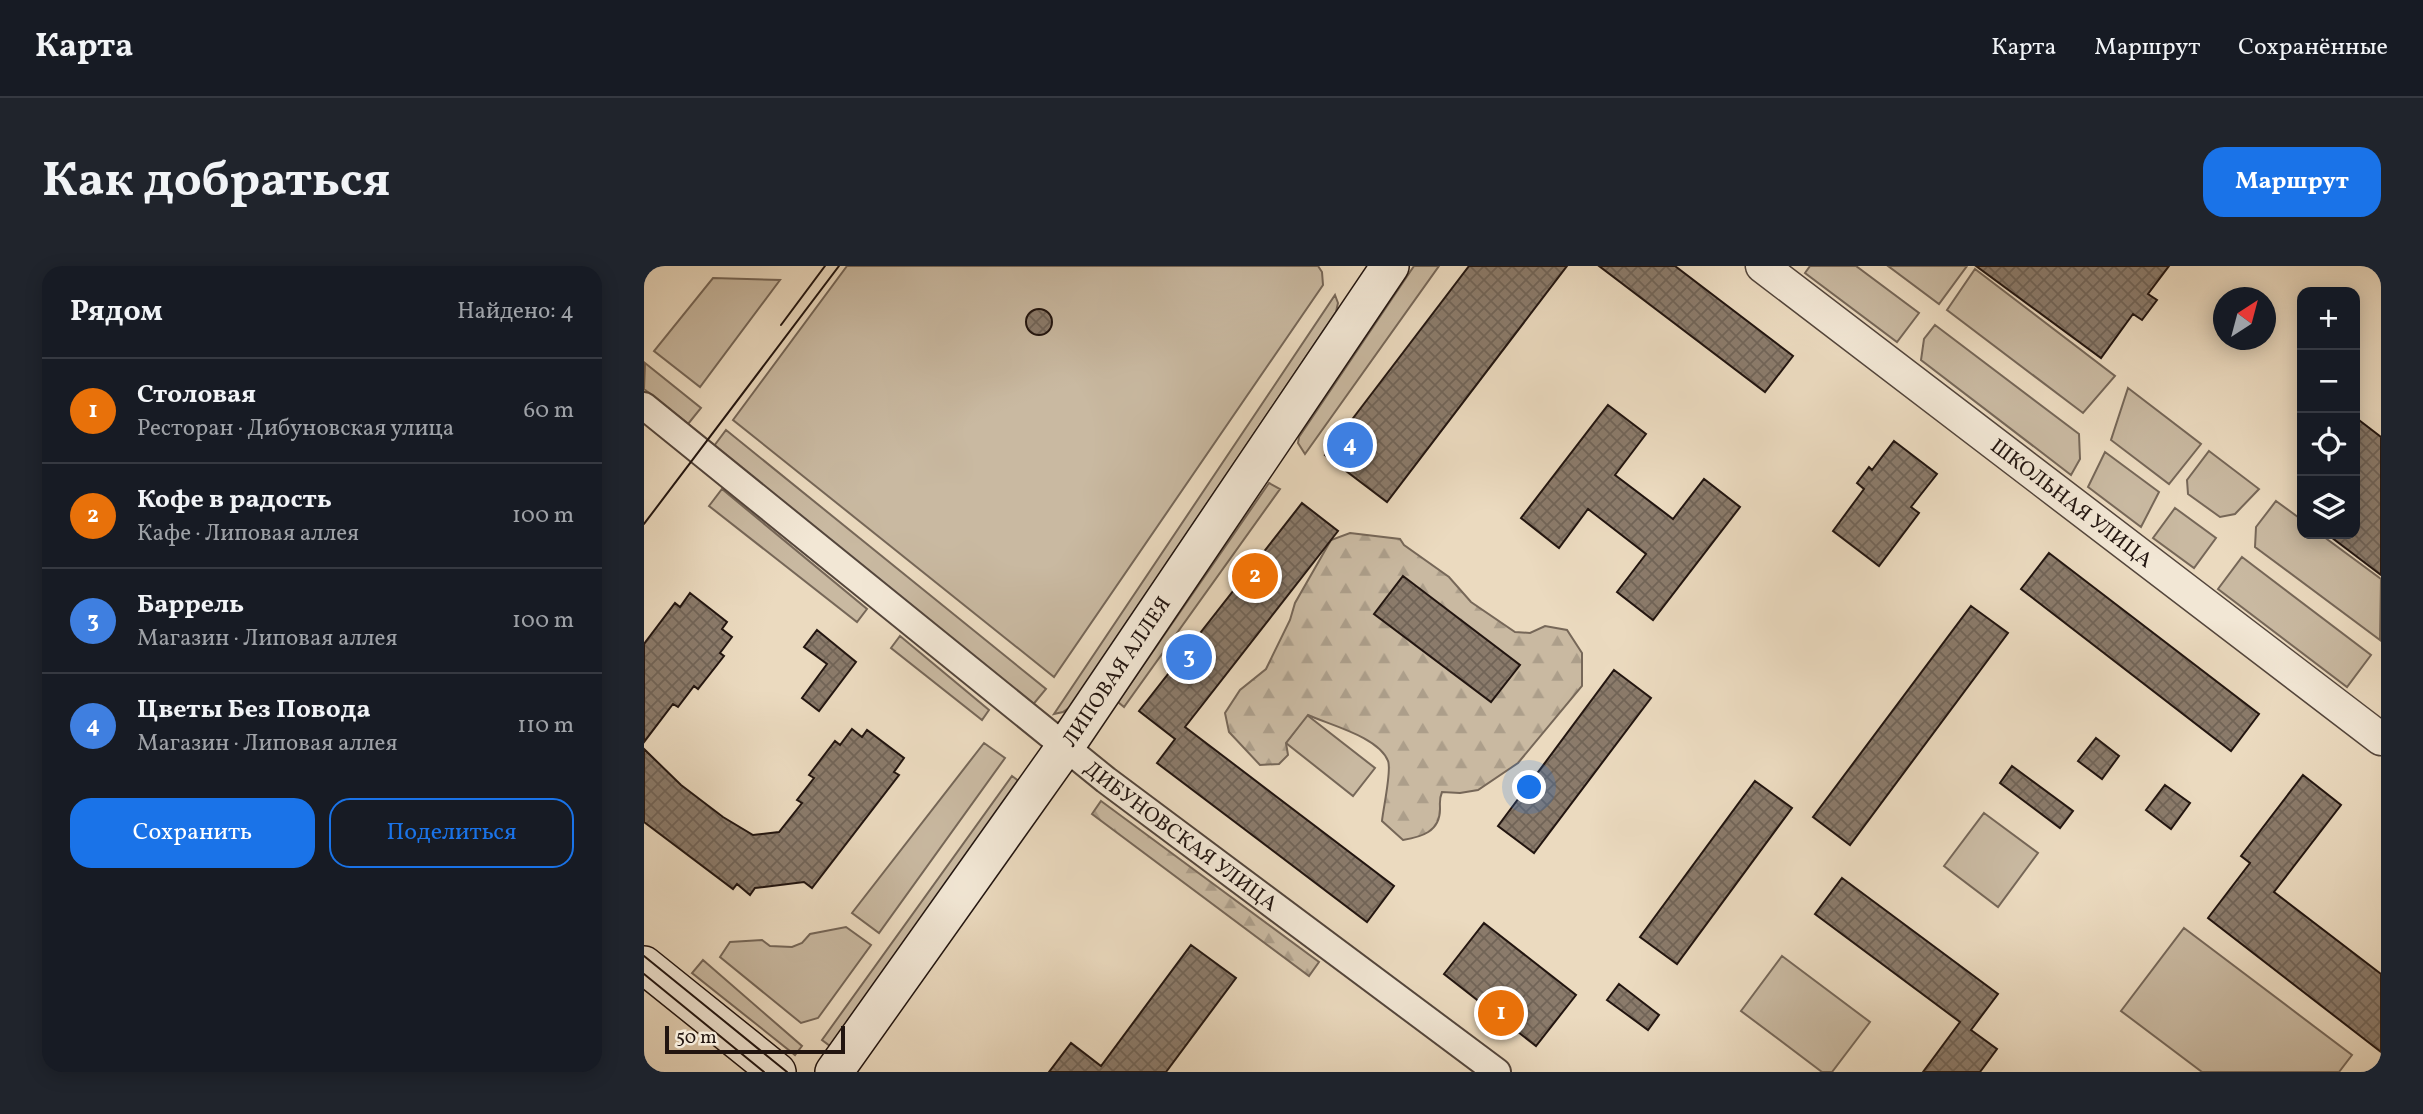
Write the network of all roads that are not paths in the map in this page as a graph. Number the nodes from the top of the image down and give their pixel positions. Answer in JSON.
{"nodes":[{"id":1,"x":1390,"y":266,"type":"edge"},
{"id":2,"x":1762,"y":266,"type":"edge"},
{"id":3,"x":644,"y":406,"type":"edge"},
{"id":4,"x":2381,"y":739,"type":"edge"},
{"id":5,"x":1065,"y":747,"type":"junction"},
{"id":6,"x":644,"y":965,"type":"edge"},
{"id":7,"x":776,"y":1072,"type":"edge"},
{"id":8,"x":834,"y":1072,"type":"edge"},
{"id":9,"x":1497,"y":1072,"type":"edge"}],
"edges":[{"from":1,"to":5,"type":"main road","name":"ЛИПОВАЯ АЛЛЕЯ"},
{"from":2,"to":4,"type":"street","name":"ШКОЛЬНАЯ УЛИЦА"},
{"from":3,"to":5,"type":"street","name":"ДИБУНОВСКАЯ УЛИЦА"},
{"from":5,"to":8,"type":"main road","name":"ЛИПОВАЯ АЛЛЕЯ"},
{"from":5,"to":9,"type":"street","name":"ДИБУНОВСКАЯ УЛИЦА"},
{"from":6,"to":7,"type":"main road"}]}
